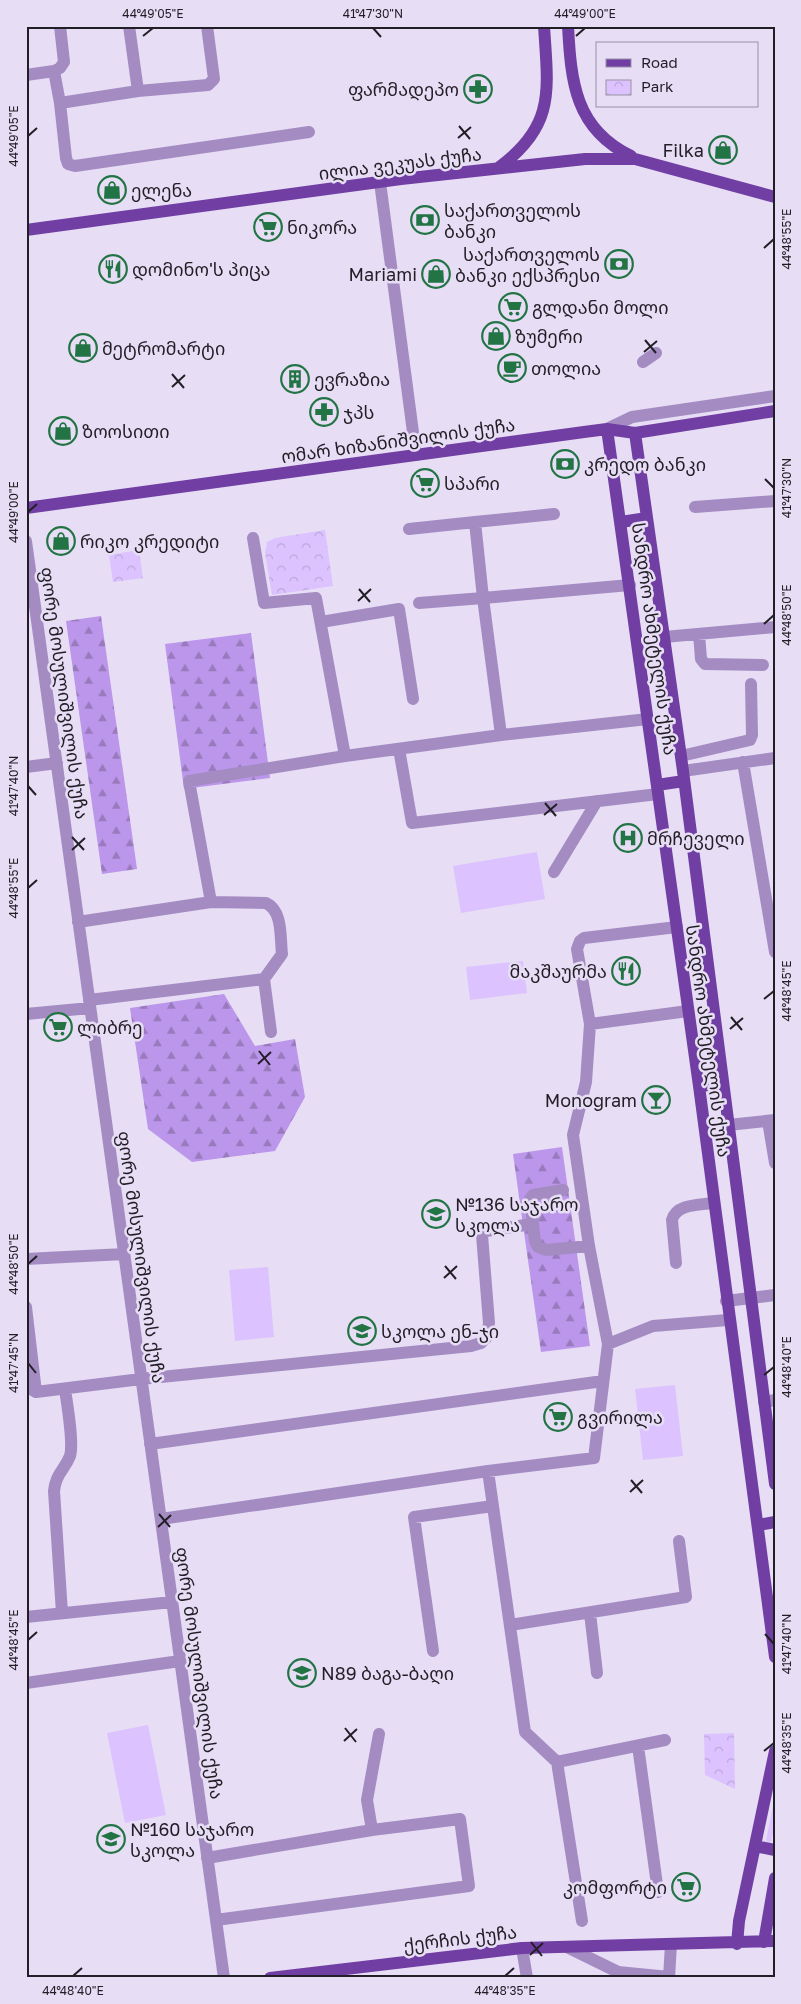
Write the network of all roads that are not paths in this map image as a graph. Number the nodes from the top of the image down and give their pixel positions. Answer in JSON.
{"nodes":[{"id":1,"x":60,"y":26,"type":"edge"},
{"id":2,"x":130,"y":26,"type":"edge"},
{"id":3,"x":207,"y":26,"type":"edge"},
{"id":4,"x":544,"y":26,"type":"edge"},
{"id":5,"x":552,"y":26,"type":"edge"},
{"id":6,"x":568,"y":26,"type":"edge"},
{"id":7,"x":54,"y":72,"type":"junction"},
{"id":8,"x":26,"y":75,"type":"edge"},
{"id":9,"x":138,"y":91,"type":"junction"},
{"id":10,"x":60,"y":103,"type":"junction"},
{"id":11,"x":309,"y":132,"type":"dead end"},
{"id":12,"x":635,"y":159,"type":"junction"},
{"id":13,"x":496,"y":169,"type":"junction"},
{"id":14,"x":380,"y":182,"type":"junction"},
{"id":15,"x":775,"y":197,"type":"edge"},
{"id":16,"x":26,"y":230,"type":"edge"},
{"id":17,"x":656,"y":353,"type":"dead end"},
{"id":18,"x":643,"y":362,"type":"dead end"},
{"id":19,"x":775,"y":396,"type":"edge"},
{"id":20,"x":775,"y":411,"type":"edge"},
{"id":21,"x":632,"y":417,"type":"junction"},
{"id":22,"x":607,"y":429,"type":"junction"},
{"id":23,"x":635,"y":433,"type":"junction"},
{"id":24,"x":416,"y":456,"type":"junction"},
{"id":25,"x":775,"y":501,"type":"edge"},
{"id":26,"x":695,"y":507,"type":"dead end"},
{"id":27,"x":26,"y":508,"type":"edge"},
{"id":28,"x":554,"y":514,"type":"dead end"},
{"id":29,"x":648,"y":518,"type":"junction"},
{"id":30,"x":475,"y":522,"type":"junction"},
{"id":31,"x":621,"y":522,"type":"junction"},
{"id":32,"x":409,"y":529,"type":"dead end"},
{"id":33,"x":252,"y":538,"type":"dead end"},
{"id":34,"x":26,"y":542,"type":"edge"},
{"id":35,"x":630,"y":585,"type":"junction"},
{"id":36,"x":483,"y":598,"type":"junction"},
{"id":37,"x":419,"y":602,"type":"dead end"},
{"id":38,"x":321,"y":622,"type":"junction"},
{"id":39,"x":775,"y":627,"type":"edge"},
{"id":40,"x":699,"y":634,"type":"junction"},
{"id":41,"x":664,"y":636,"type":"junction"},
{"id":42,"x":763,"y":665,"type":"dead end"},
{"id":43,"x":751,"y":684,"type":"dead end"},
{"id":44,"x":413,"y":699,"type":"dead end"},
{"id":45,"x":648,"y":719,"type":"junction"},
{"id":46,"x":501,"y":735,"type":"junction"},
{"id":47,"x":399,"y":749,"type":"junction"},
{"id":48,"x":345,"y":756,"type":"junction"},
{"id":49,"x":681,"y":756,"type":"junction"},
{"id":50,"x":775,"y":758,"type":"edge"},
{"id":51,"x":743,"y":762,"type":"junction"},
{"id":52,"x":57,"y":763,"type":"junction"},
{"id":53,"x":26,"y":768,"type":"edge"},
{"id":54,"x":684,"y":776,"type":"junction"},
{"id":55,"x":657,"y":790,"type":"junction"},
{"id":56,"x":597,"y":801,"type":"junction"},
{"id":57,"x":554,"y":872,"type":"dead end"},
{"id":58,"x":211,"y":902,"type":"junction"},
{"id":59,"x":78,"y":922,"type":"junction"},
{"id":60,"x":677,"y":927,"type":"junction"},
{"id":61,"x":775,"y":952,"type":"edge"},
{"id":62,"x":264,"y":979,"type":"junction"},
{"id":63,"x":90,"y":1004,"type":"junction"},
{"id":64,"x":688,"y":1011,"type":"junction"},
{"id":65,"x":26,"y":1014,"type":"edge"},
{"id":66,"x":590,"y":1024,"type":"junction"},
{"id":67,"x":271,"y":1032,"type":"dead end"},
{"id":68,"x":723,"y":1084,"type":"junction"},
{"id":69,"x":698,"y":1086,"type":"junction"},
{"id":70,"x":771,"y":1120,"type":"edge"},
{"id":71,"x":728,"y":1125,"type":"junction"},
{"id":72,"x":775,"y":1162,"type":"edge"},
{"id":73,"x":563,"y":1190,"type":"dead end"},
{"id":74,"x":713,"y":1203,"type":"junction"},
{"id":75,"x":532,"y":1224,"type":"junction"},
{"id":76,"x":589,"y":1246,"type":"junction"},
{"id":77,"x":124,"y":1254,"type":"junction"},
{"id":78,"x":26,"y":1259,"type":"edge"},
{"id":79,"x":676,"y":1263,"type":"dead end"},
{"id":80,"x":775,"y":1295,"type":"edge"},
{"id":81,"x":750,"y":1297,"type":"junction"},
{"id":82,"x":726,"y":1300,"type":"junction"},
{"id":83,"x":26,"y":1307,"type":"edge"},
{"id":84,"x":728,"y":1320,"type":"junction"},
{"id":85,"x":608,"y":1344,"type":"junction"},
{"id":86,"x":141,"y":1379,"type":"junction"},
{"id":87,"x":603,"y":1381,"type":"junction"},
{"id":88,"x":31,"y":1389,"type":"edge"},
{"id":89,"x":66,"y":1389,"type":"junction"},
{"id":90,"x":769,"y":1401,"type":"edge"},
{"id":91,"x":150,"y":1444,"type":"junction"},
{"id":92,"x":488,"y":1471,"type":"junction"},
{"id":93,"x":775,"y":1484,"type":"edge"},
{"id":94,"x":493,"y":1506,"type":"junction"},
{"id":95,"x":160,"y":1519,"type":"junction"},
{"id":96,"x":775,"y":1522,"type":"edge"},
{"id":97,"x":758,"y":1525,"type":"junction"},
{"id":98,"x":679,"y":1541,"type":"dead end"},
{"id":99,"x":172,"y":1602,"type":"junction"},
{"id":100,"x":62,"y":1613,"type":"junction"},
{"id":101,"x":590,"y":1613,"type":"junction"},
{"id":102,"x":26,"y":1617,"type":"edge"},
{"id":103,"x":510,"y":1626,"type":"junction"},
{"id":104,"x":432,"y":1651,"type":"dead end"},
{"id":105,"x":775,"y":1657,"type":"edge"},
{"id":106,"x":180,"y":1661,"type":"junction"},
{"id":107,"x":597,"y":1672,"type":"dead end"},
{"id":108,"x":26,"y":1683,"type":"edge"},
{"id":109,"x":379,"y":1734,"type":"dead end"},
{"id":110,"x":665,"y":1740,"type":"dead end"},
{"id":111,"x":638,"y":1746,"type":"junction"},
{"id":112,"x":775,"y":1751,"type":"edge"},
{"id":113,"x":557,"y":1762,"type":"junction"},
{"id":114,"x":372,"y":1830,"type":"junction"},
{"id":115,"x":755,"y":1846,"type":"junction"},
{"id":116,"x":775,"y":1850,"type":"edge"},
{"id":117,"x":207,"y":1858,"type":"junction"},
{"id":118,"x":775,"y":1878,"type":"edge"},
{"id":119,"x":658,"y":1892,"type":"dead end"},
{"id":120,"x":216,"y":1920,"type":"junction"},
{"id":121,"x":582,"y":1921,"type":"dead end"},
{"id":122,"x":769,"y":1942,"type":"edge"},
{"id":123,"x":671,"y":1944,"type":"junction"},
{"id":124,"x":737,"y":1944,"type":"junction"},
{"id":125,"x":567,"y":1947,"type":"junction"},
{"id":126,"x":522,"y":1948,"type":"junction"},
{"id":127,"x":329,"y":1974,"type":"edge"},
{"id":128,"x":224,"y":1978,"type":"edge"},
{"id":129,"x":270,"y":1978,"type":"edge"},
{"id":130,"x":527,"y":1978,"type":"edge"},
{"id":131,"x":669,"y":1978,"type":"edge"}],
"edges":[{"from":1,"to":7,"type":"street"},
{"from":2,"to":9,"type":"street"},
{"from":3,"to":9,"type":"street"},
{"from":4,"to":5,"type":"street"},
{"from":4,"to":13,"type":"main road"},
{"from":6,"to":12,"type":"main road"},
{"from":7,"to":8,"type":"street"},
{"from":7,"to":10,"type":"street"},
{"from":9,"to":10,"type":"street"},
{"from":10,"to":11,"type":"street"},
{"from":12,"to":13,"type":"main road","name":"ილია ვეკუას ქუჩა"},
{"from":12,"to":15,"type":"main road","name":"ილია ვეკუას ქუჩა"},
{"from":13,"to":14,"type":"main road","name":"ილია ვეკუას ქუჩა"},
{"from":14,"to":16,"type":"main road","name":"ილია ვეკუას ქუჩა"},
{"from":14,"to":24,"type":"street"},
{"from":17,"to":18,"type":"street"},
{"from":19,"to":21,"type":"street"},
{"from":20,"to":23,"type":"main road","name":"ომარ ხიზანიშვილის ქუჩა"},
{"from":21,"to":22,"type":"street"},
{"from":21,"to":23,"type":"street"},
{"from":22,"to":23,"type":"main road","name":"ომარ ხიზანიშვილის ქუჩა"},
{"from":22,"to":24,"type":"main road","name":"ომარ ხიზანიშვილის ქუჩა"},
{"from":22,"to":31,"type":"main road","name":"სანდრო ახმეტელის ქუჩა"},
{"from":23,"to":29,"type":"main road","name":"სანდრო ახმეტელის ქუჩა"},
{"from":24,"to":27,"type":"main road","name":"ომარ ხიზანიშვილის ქუჩა"},
{"from":25,"to":26,"type":"street"},
{"from":28,"to":30,"type":"street"},
{"from":29,"to":31,"type":"main road"},
{"from":29,"to":41,"type":"main road","name":"სანდრო ახმეტელის ქუჩა"},
{"from":30,"to":32,"type":"street"},
{"from":30,"to":36,"type":"street"},
{"from":31,"to":35,"type":"main road","name":"სანდრო ახმეტელის ქუჩა"},
{"from":33,"to":38,"type":"street"},
{"from":34,"to":52,"type":"street","name":"ფორე მოსულიშვილის ქუჩა"},
{"from":35,"to":36,"type":"street"},
{"from":35,"to":45,"type":"main road","name":"სანდრო ახმეტელის ქუჩა"},
{"from":36,"to":37,"type":"street"},
{"from":36,"to":46,"type":"street"},
{"from":38,"to":44,"type":"street"},
{"from":38,"to":48,"type":"street"},
{"from":39,"to":40,"type":"street"},
{"from":40,"to":41,"type":"street"},
{"from":40,"to":42,"type":"street"},
{"from":41,"to":49,"type":"main road","name":"სანდრო ახმეტელის ქუჩა"},
{"from":43,"to":49,"type":"street"},
{"from":45,"to":46,"type":"street"},
{"from":45,"to":55,"type":"main road","name":"სანდრო ახმეტელის ქუჩა"},
{"from":46,"to":47,"type":"street"},
{"from":47,"to":48,"type":"street"},
{"from":47,"to":56,"type":"street"},
{"from":48,"to":58,"type":"street"},
{"from":49,"to":54,"type":"main road","name":"სანდრო ახმეტელის ქუჩა"},
{"from":50,"to":51,"type":"street"},
{"from":51,"to":54,"type":"street"},
{"from":51,"to":61,"type":"street"},
{"from":52,"to":53,"type":"street"},
{"from":52,"to":59,"type":"street","name":"ფორე მოსულიშვილის ქუჩა"},
{"from":54,"to":55,"type":"main road"},
{"from":54,"to":68,"type":"main road","name":"სანდრო ახმეტელის ქუჩა"},
{"from":55,"to":56,"type":"street"},
{"from":55,"to":60,"type":"main road","name":"სანდრო ახმეტელის ქუჩა"},
{"from":56,"to":57,"type":"street"},
{"from":58,"to":59,"type":"street"},
{"from":58,"to":62,"type":"street"},
{"from":59,"to":63,"type":"street","name":"ფორე მოსულიშვილის ქუჩა"},
{"from":60,"to":64,"type":"main road","name":"სანდრო ახმეტელის ქუჩა"},
{"from":60,"to":66,"type":"street"},
{"from":62,"to":63,"type":"street"},
{"from":62,"to":67,"type":"street"},
{"from":63,"to":65,"type":"street"},
{"from":63,"to":77,"type":"street","name":"ფორე მოსულიშვილის ქუჩა"},
{"from":64,"to":66,"type":"street"},
{"from":64,"to":69,"type":"main road","name":"სანდრო ახმეტელის ქუჩა"},
{"from":66,"to":76,"type":"street"},
{"from":68,"to":69,"type":"main road"},
{"from":68,"to":71,"type":"main road","name":"სანდრო ახმეტელის ქუჩა"},
{"from":69,"to":74,"type":"main road","name":"სანდრო ახმეტელის ქუჩა"},
{"from":70,"to":71,"type":"street"},
{"from":70,"to":72,"type":"street"},
{"from":71,"to":81,"type":"main road","name":"სანდრო ახმეტელის ქუჩა"},
{"from":73,"to":75,"type":"street"},
{"from":74,"to":79,"type":"street"},
{"from":74,"to":82,"type":"main road","name":"სანდრო ახმეტელის ქუჩა"},
{"from":75,"to":76,"type":"street"},
{"from":75,"to":86,"type":"street"},
{"from":76,"to":85,"type":"street"},
{"from":77,"to":78,"type":"street"},
{"from":77,"to":86,"type":"street","name":"ფორე მოსულიშვილის ქუჩა"},
{"from":80,"to":81,"type":"street"},
{"from":81,"to":82,"type":"street"},
{"from":81,"to":90,"type":"main road","name":"სანდრო ახმეტელის ქუჩა"},
{"from":82,"to":84,"type":"main road","name":"სანდრო ახმეტელის ქუჩა"},
{"from":83,"to":88,"type":"street"},
{"from":84,"to":85,"type":"street"},
{"from":84,"to":97,"type":"main road","name":"სანდრო ახმეტელის ქუჩა"},
{"from":85,"to":87,"type":"street"},
{"from":86,"to":89,"type":"street"},
{"from":86,"to":91,"type":"street","name":"ფორე მოსულიშვილის ქუჩა"},
{"from":87,"to":91,"type":"street"},
{"from":87,"to":92,"type":"street"},
{"from":88,"to":89,"type":"street"},
{"from":89,"to":100,"type":"street"},
{"from":90,"to":93,"type":"main road","name":"სანდრო ახმეტელის ქუჩა"},
{"from":91,"to":95,"type":"street","name":"ფორე მოსულიშვილის ქუჩა"},
{"from":92,"to":94,"type":"street"},
{"from":92,"to":95,"type":"street"},
{"from":94,"to":103,"type":"street"},
{"from":94,"to":104,"type":"street"},
{"from":95,"to":99,"type":"street","name":"ფორე მოსულიშვილის ქუჩა"},
{"from":96,"to":97,"type":"main road"},
{"from":97,"to":105,"type":"main road","name":"სანდრო ახმეტელის ქუჩა"},
{"from":98,"to":101,"type":"street"},
{"from":99,"to":100,"type":"street"},
{"from":99,"to":106,"type":"street","name":"ფორე მოსულიშვილის ქუჩა"},
{"from":100,"to":102,"type":"street"},
{"from":101,"to":103,"type":"street"},
{"from":101,"to":107,"type":"street"},
{"from":103,"to":113,"type":"street"},
{"from":106,"to":108,"type":"street"},
{"from":106,"to":117,"type":"street","name":"ფორე მოსულიშვილის ქუჩა"},
{"from":109,"to":114,"type":"street"},
{"from":110,"to":111,"type":"street"},
{"from":111,"to":113,"type":"street"},
{"from":111,"to":119,"type":"street"},
{"from":112,"to":115,"type":"main road"},
{"from":113,"to":121,"type":"street"},
{"from":114,"to":117,"type":"street"},
{"from":114,"to":120,"type":"street"},
{"from":115,"to":116,"type":"main road"},
{"from":115,"to":124,"type":"main road"},
{"from":117,"to":120,"type":"street","name":"ფორე მოსულიშვილის ქუჩა"},
{"from":118,"to":122,"type":"main road"},
{"from":120,"to":128,"type":"street","name":"ფორე მოსულიშვილის ქუჩა"},
{"from":122,"to":124,"type":"main road","name":"ქერჩის ქუჩა"},
{"from":123,"to":124,"type":"main road","name":"ქერჩის ქუჩა"},
{"from":123,"to":125,"type":"main road","name":"ქერჩის ქუჩა"},
{"from":123,"to":131,"type":"street"},
{"from":125,"to":126,"type":"main road","name":"ქერჩის ქუჩა"},
{"from":125,"to":131,"type":"street"},
{"from":126,"to":127,"type":"main road","name":"ქერჩის ქუჩა"},
{"from":126,"to":130,"type":"street"},
{"from":127,"to":129,"type":"main road","name":"ქერჩის ქუჩა"}]}
